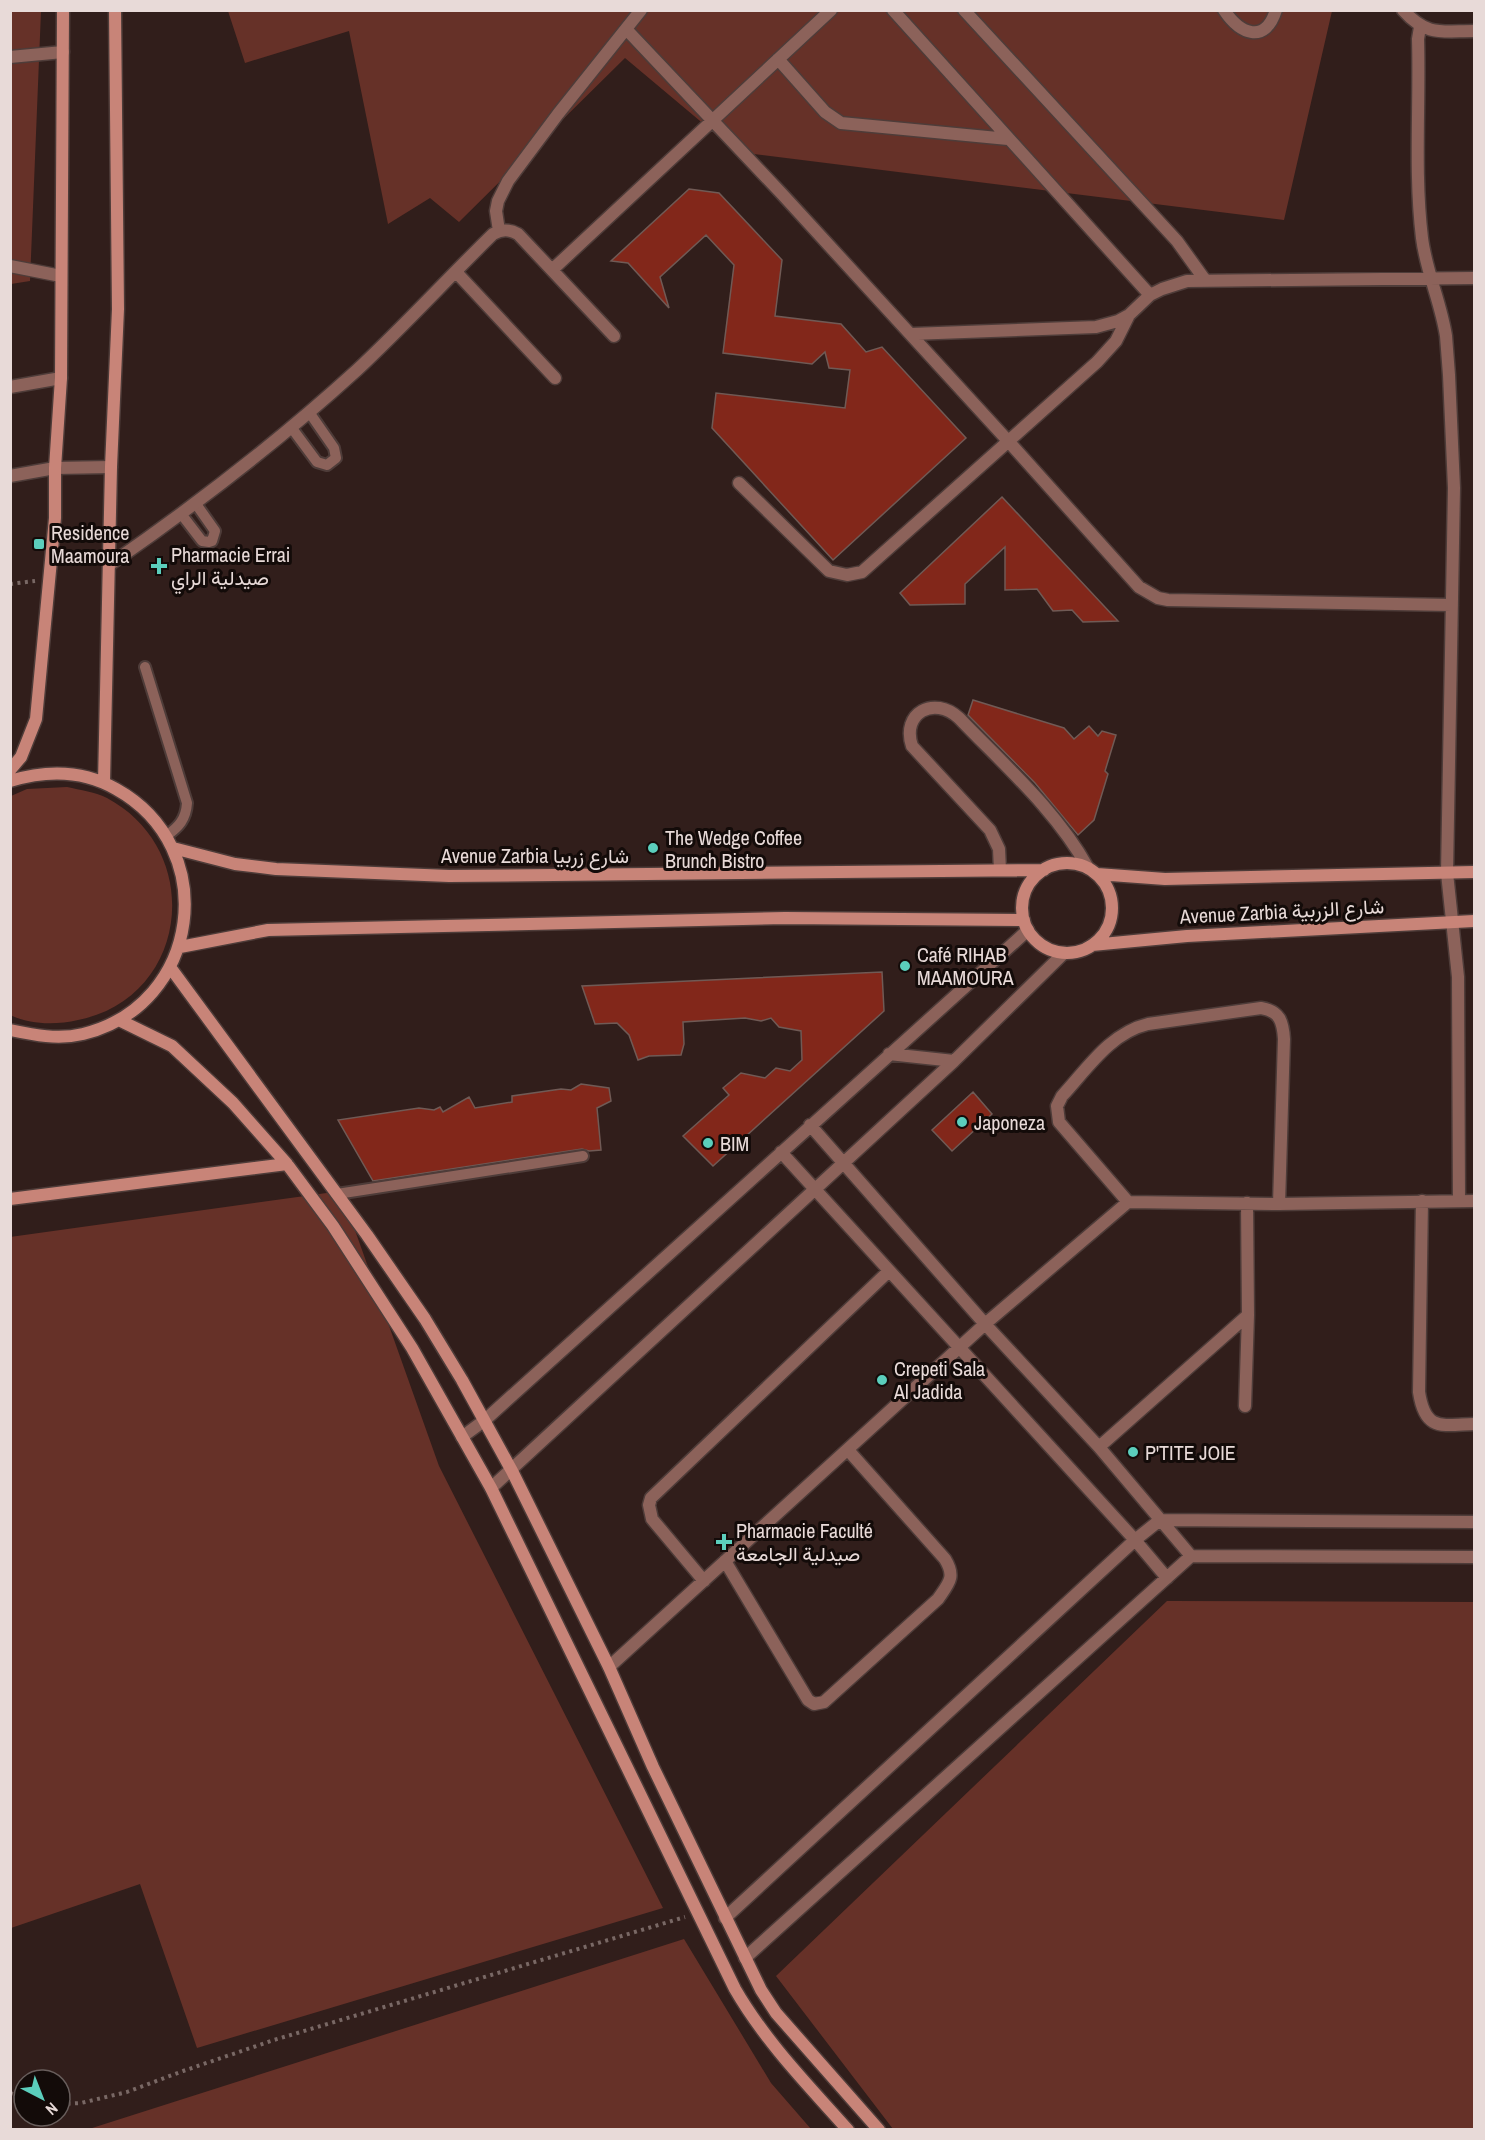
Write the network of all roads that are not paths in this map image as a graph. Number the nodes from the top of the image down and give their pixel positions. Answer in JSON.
{"nodes":[{"id":1,"x":63,"y":10,"type":"edge"},
{"id":2,"x":114,"y":10,"type":"edge"},
{"id":3,"x":641,"y":10,"type":"edge"},
{"id":4,"x":831,"y":10,"type":"edge"},
{"id":5,"x":893,"y":10,"type":"edge"},
{"id":6,"x":964,"y":10,"type":"edge"},
{"id":7,"x":1224,"y":10,"type":"edge"},
{"id":8,"x":1276,"y":10,"type":"edge"},
{"id":9,"x":1403,"y":10,"type":"edge"},
{"id":10,"x":1420,"y":27,"type":"junction"},
{"id":11,"x":626,"y":29,"type":"junction"},
{"id":12,"x":1474,"y":31,"type":"edge"},
{"id":13,"x":63,"y":52,"type":"junction"},
{"id":14,"x":10,"y":57,"type":"edge"},
{"id":15,"x":778,"y":59,"type":"junction"},
{"id":16,"x":712,"y":120,"type":"junction"},
{"id":17,"x":1008,"y":139,"type":"junction"},
{"id":18,"x":499,"y":231,"type":"junction"},
{"id":19,"x":10,"y":266,"type":"edge"},
{"id":20,"x":552,"y":270,"type":"junction"},
{"id":21,"x":456,"y":272,"type":"junction"},
{"id":22,"x":61,"y":276,"type":"junction"},
{"id":23,"x":1474,"y":278,"type":"edge"},
{"id":24,"x":1431,"y":279,"type":"junction"},
{"id":25,"x":1205,"y":280,"type":"junction"},
{"id":26,"x":1150,"y":295,"type":"junction"},
{"id":27,"x":1129,"y":315,"type":"junction"},
{"id":28,"x":910,"y":334,"type":"junction"},
{"id":29,"x":614,"y":336,"type":"dead end"},
{"id":30,"x":61,"y":378,"type":"junction"},
{"id":31,"x":555,"y":378,"type":"dead end"},
{"id":32,"x":10,"y":387,"type":"edge"},
{"id":33,"x":309,"y":412,"type":"junction"},
{"id":34,"x":291,"y":427,"type":"junction"},
{"id":35,"x":1009,"y":442,"type":"junction"},
{"id":36,"x":111,"y":467,"type":"junction"},
{"id":37,"x":55,"y":468,"type":"junction"},
{"id":38,"x":10,"y":476,"type":"edge"},
{"id":39,"x":739,"y":483,"type":"dead end"},
{"id":40,"x":196,"y":504,"type":"junction"},
{"id":41,"x":182,"y":515,"type":"junction"},
{"id":42,"x":109,"y":565,"type":"junction"},
{"id":43,"x":1452,"y":605,"type":"junction"},
{"id":44,"x":145,"y":667,"type":"dead end"},
{"id":45,"x":10,"y":770,"type":"edge"},
{"id":46,"x":10,"y":781,"type":"edge"},
{"id":47,"x":104,"y":782,"type":"junction"},
{"id":48,"x":166,"y":836,"type":"junction"},
{"id":49,"x":173,"y":848,"type":"junction"},
{"id":50,"x":1000,"y":870,"type":"junction"},
{"id":51,"x":1044,"y":870,"type":"junction"},
{"id":52,"x":1093,"y":871,"type":"junction"},
{"id":53,"x":1474,"y":872,"type":"edge"},
{"id":54,"x":1447,"y":873,"type":"junction"},
{"id":55,"x":1451,"y":921,"type":"junction"},
{"id":56,"x":1474,"y":921,"type":"edge"},
{"id":57,"x":1026,"y":925,"type":"junction"},
{"id":58,"x":1092,"y":945,"type":"junction"},
{"id":59,"x":180,"y":947,"type":"junction"},
{"id":60,"x":1064,"y":953,"type":"junction"},
{"id":61,"x":170,"y":967,"type":"junction"},
{"id":62,"x":119,"y":1020,"type":"junction"},
{"id":63,"x":10,"y":1030,"type":"edge"},
{"id":64,"x":889,"y":1054,"type":"junction"},
{"id":65,"x":954,"y":1061,"type":"junction"},
{"id":66,"x":810,"y":1125,"type":"junction"},
{"id":67,"x":781,"y":1152,"type":"junction"},
{"id":68,"x":583,"y":1156,"type":"dead end"},
{"id":69,"x":287,"y":1164,"type":"junction"},
{"id":70,"x":844,"y":1164,"type":"junction"},
{"id":71,"x":815,"y":1191,"type":"junction"},
{"id":72,"x":338,"y":1194,"type":"junction"},
{"id":73,"x":10,"y":1199,"type":"edge"},
{"id":74,"x":1459,"y":1200,"type":"junction"},
{"id":75,"x":1422,"y":1201,"type":"junction"},
{"id":76,"x":1474,"y":1201,"type":"edge"},
{"id":77,"x":1128,"y":1202,"type":"junction"},
{"id":78,"x":1247,"y":1203,"type":"junction"},
{"id":79,"x":1279,"y":1204,"type":"junction"},
{"id":80,"x":889,"y":1271,"type":"junction"},
{"id":81,"x":1248,"y":1315,"type":"junction"},
{"id":82,"x":985,"y":1324,"type":"junction"},
{"id":83,"x":959,"y":1349,"type":"junction"},
{"id":84,"x":1245,"y":1406,"type":"dead end"},
{"id":85,"x":485,"y":1420,"type":"junction"},
{"id":86,"x":1474,"y":1424,"type":"edge"},
{"id":87,"x":462,"y":1437,"type":"junction"},
{"id":88,"x":1099,"y":1447,"type":"junction"},
{"id":89,"x":848,"y":1450,"type":"junction"},
{"id":90,"x":512,"y":1471,"type":"junction"},
{"id":91,"x":491,"y":1488,"type":"junction"},
{"id":92,"x":1161,"y":1520,"type":"junction"},
{"id":93,"x":1474,"y":1522,"type":"edge"},
{"id":94,"x":1135,"y":1540,"type":"junction"},
{"id":95,"x":1191,"y":1556,"type":"junction"},
{"id":96,"x":1474,"y":1557,"type":"edge"},
{"id":97,"x":725,"y":1562,"type":"junction"},
{"id":98,"x":1167,"y":1578,"type":"junction"},
{"id":99,"x":704,"y":1581,"type":"junction"},
{"id":100,"x":609,"y":1667,"type":"junction"},
{"id":101,"x":725,"y":1918,"type":"junction"},
{"id":102,"x":745,"y":1958,"type":"junction"},
{"id":103,"x":848,"y":2130,"type":"edge"},
{"id":104,"x":879,"y":2130,"type":"edge"}],
"edges":[{"from":1,"to":13,"type":"main road"},
{"from":2,"to":36,"type":"main road"},
{"from":3,"to":11,"type":"street"},
{"from":4,"to":15,"type":"street"},
{"from":5,"to":17,"type":"street"},
{"from":6,"to":25,"type":"street"},
{"from":7,"to":8,"type":"street"},
{"from":9,"to":10,"type":"street"},
{"from":10,"to":12,"type":"street"},
{"from":10,"to":24,"type":"street"},
{"from":11,"to":16,"type":"street"},
{"from":11,"to":18,"type":"street"},
{"from":13,"to":14,"type":"street"},
{"from":13,"to":22,"type":"main road"},
{"from":15,"to":16,"type":"street"},
{"from":15,"to":17,"type":"street"},
{"from":16,"to":20,"type":"street"},
{"from":16,"to":28,"type":"street"},
{"from":17,"to":26,"type":"street"},
{"from":18,"to":20,"type":"street"},
{"from":18,"to":21,"type":"street"},
{"from":19,"to":22,"type":"street"},
{"from":20,"to":29,"type":"street"},
{"from":21,"to":31,"type":"street"},
{"from":21,"to":33,"type":"street"},
{"from":22,"to":30,"type":"main road"},
{"from":23,"to":24,"type":"street"},
{"from":24,"to":25,"type":"street"},
{"from":24,"to":43,"type":"street"},
{"from":25,"to":26,"type":"street"},
{"from":26,"to":27,"type":"street"},
{"from":27,"to":28,"type":"street"},
{"from":27,"to":35,"type":"street"},
{"from":28,"to":35,"type":"street"},
{"from":30,"to":32,"type":"street"},
{"from":30,"to":37,"type":"main road"},
{"from":33,"to":34,"type":"street"},
{"from":33,"to":34,"type":"lane"},
{"from":34,"to":40,"type":"street"},
{"from":35,"to":39,"type":"street"},
{"from":35,"to":43,"type":"street"},
{"from":36,"to":37,"type":"street"},
{"from":36,"to":42,"type":"main road"},
{"from":37,"to":38,"type":"street"},
{"from":37,"to":45,"type":"main road"},
{"from":40,"to":41,"type":"street"},
{"from":40,"to":41,"type":"lane"},
{"from":41,"to":42,"type":"street"},
{"from":42,"to":47,"type":"main road"},
{"from":43,"to":54,"type":"street"},
{"from":44,"to":48,"type":"lane"},
{"from":46,"to":47,"type":"main road"},
{"from":47,"to":48,"type":"main road"},
{"from":48,"to":49,"type":"main road"},
{"from":49,"to":50,"type":"main road","name":"Avenue Zarbia شارع زربيا"},
{"from":49,"to":59,"type":"main road"},
{"from":50,"to":51,"type":"main road","name":"Avenue Zarbia شارع زربيا"},
{"from":50,"to":52,"type":"street"},
{"from":51,"to":52,"type":"main road"},
{"from":51,"to":57,"type":"main road"},
{"from":52,"to":54,"type":"main road","name":"Avenue Zarbia شارع الزربية"},
{"from":52,"to":58,"type":"main road"},
{"from":53,"to":54,"type":"main road","name":"Avenue Zarbia شارع الزربية"},
{"from":54,"to":55,"type":"street"},
{"from":55,"to":56,"type":"main road","name":"Avenue Zarbia شارع الزربية"},
{"from":55,"to":58,"type":"main road","name":"Avenue Zarbia شارع الزربية"},
{"from":55,"to":74,"type":"street"},
{"from":57,"to":59,"type":"main road"},
{"from":57,"to":60,"type":"main road"},
{"from":57,"to":64,"type":"street"},
{"from":58,"to":60,"type":"main road"},
{"from":59,"to":61,"type":"main road"},
{"from":60,"to":65,"type":"street"},
{"from":61,"to":62,"type":"main road"},
{"from":61,"to":72,"type":"main road"},
{"from":62,"to":63,"type":"main road"},
{"from":62,"to":69,"type":"main road"},
{"from":64,"to":65,"type":"street"},
{"from":64,"to":66,"type":"street"},
{"from":65,"to":70,"type":"street"},
{"from":66,"to":67,"type":"street"},
{"from":66,"to":70,"type":"street"},
{"from":67,"to":71,"type":"street"},
{"from":67,"to":85,"type":"street"},
{"from":68,"to":72,"type":"lane"},
{"from":69,"to":73,"type":"main road"},
{"from":69,"to":87,"type":"main road"},
{"from":70,"to":71,"type":"street"},
{"from":70,"to":82,"type":"street"},
{"from":71,"to":80,"type":"street"},
{"from":71,"to":90,"type":"street"},
{"from":72,"to":85,"type":"main road"},
{"from":74,"to":75,"type":"street"},
{"from":74,"to":76,"type":"street"},
{"from":75,"to":79,"type":"street"},
{"from":75,"to":86,"type":"street"},
{"from":77,"to":78,"type":"street"},
{"from":77,"to":79,"type":"street"},
{"from":77,"to":82,"type":"street"},
{"from":78,"to":79,"type":"street"},
{"from":78,"to":81,"type":"street"},
{"from":80,"to":83,"type":"street"},
{"from":80,"to":99,"type":"street"},
{"from":81,"to":84,"type":"street"},
{"from":81,"to":88,"type":"street"},
{"from":82,"to":83,"type":"street"},
{"from":82,"to":88,"type":"street"},
{"from":83,"to":89,"type":"street"},
{"from":83,"to":94,"type":"street"},
{"from":85,"to":87,"type":"street"},
{"from":85,"to":90,"type":"main road"},
{"from":87,"to":91,"type":"main road"},
{"from":88,"to":92,"type":"street"},
{"from":89,"to":97,"type":"street"},
{"from":89,"to":97,"type":"street"},
{"from":90,"to":91,"type":"street"},
{"from":90,"to":100,"type":"main road"},
{"from":91,"to":103,"type":"main road"},
{"from":92,"to":93,"type":"street"},
{"from":92,"to":94,"type":"street"},
{"from":92,"to":95,"type":"street"},
{"from":94,"to":98,"type":"street"},
{"from":94,"to":101,"type":"street"},
{"from":95,"to":96,"type":"street"},
{"from":95,"to":98,"type":"street"},
{"from":97,"to":99,"type":"street"},
{"from":98,"to":102,"type":"street"},
{"from":99,"to":100,"type":"street"},
{"from":100,"to":101,"type":"main road"},
{"from":101,"to":102,"type":"main road"},
{"from":102,"to":104,"type":"main road"}]}
